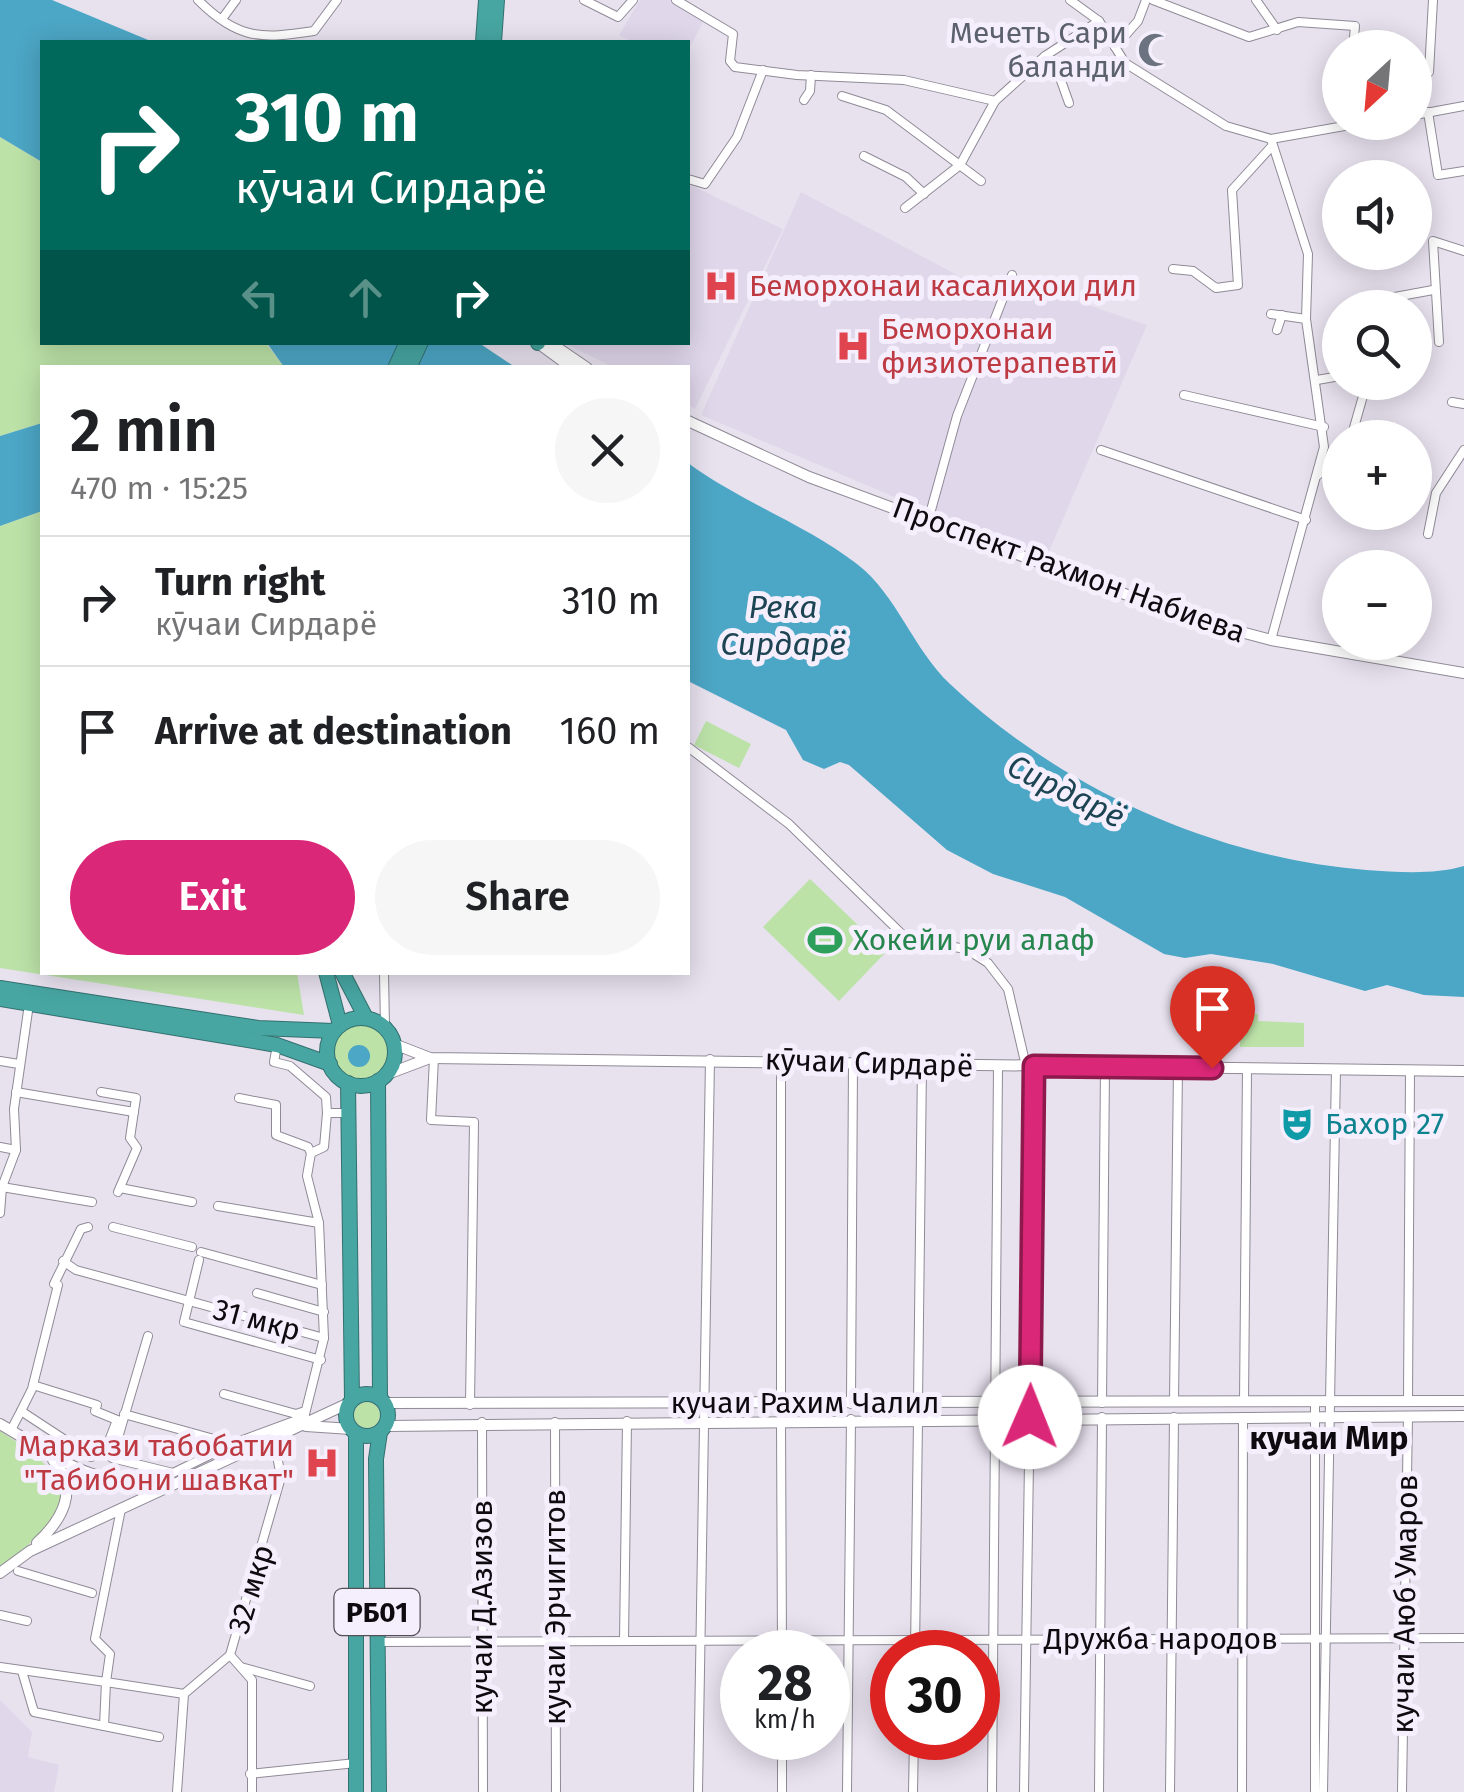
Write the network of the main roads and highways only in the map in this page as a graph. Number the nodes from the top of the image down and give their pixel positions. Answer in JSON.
{"nodes":[{"id":1,"x":486,"y":0,"type":"edge"},
{"id":2,"x":498,"y":0,"type":"edge"},
{"id":3,"x":482,"y":40,"type":"edge"},
{"id":4,"x":494,"y":40,"type":"edge"},
{"id":5,"x":541,"y":345,"type":"edge"},
{"id":6,"x":552,"y":345,"type":"edge"},
{"id":7,"x":568,"y":365,"type":"edge"},
{"id":8,"x":582,"y":365,"type":"edge"},
{"id":9,"x":690,"y":426,"type":"edge"},
{"id":10,"x":690,"y":426,"type":"edge"},
{"id":11,"x":1464,"y":676,"type":"edge"},
{"id":12,"x":327,"y":975,"type":"edge"},
{"id":13,"x":344,"y":975,"type":"edge"},
{"id":14,"x":0,"y":988,"type":"edge"},
{"id":15,"x":0,"y":999,"type":"edge"},
{"id":16,"x":366,"y":1018,"type":"junction"},
{"id":17,"x":337,"y":1028,"type":"junction"},
{"id":18,"x":394,"y":1044,"type":"junction"},
{"id":19,"x":432,"y":1058,"type":"junction"},
{"id":20,"x":330,"y":1064,"type":"junction"},
{"id":21,"x":1464,"y":1071,"type":"edge"},
{"id":22,"x":381,"y":1078,"type":"junction"},
{"id":23,"x":348,"y":1083,"type":"junction"},
{"id":24,"x":383,"y":1400,"type":"junction"},
{"id":25,"x":351,"y":1401,"type":"junction"},
{"id":26,"x":1464,"y":1401,"type":"edge"},
{"id":27,"x":1464,"y":1416,"type":"edge"},
{"id":28,"x":304,"y":1420,"type":"junction"},
{"id":29,"x":5,"y":1428,"type":"edge"},
{"id":30,"x":383,"y":1429,"type":"junction"},
{"id":31,"x":354,"y":1431,"type":"junction"},
{"id":32,"x":42,"y":1448,"type":"junction"},
{"id":33,"x":174,"y":1485,"type":"junction"},
{"id":34,"x":30,"y":1551,"type":"junction"},
{"id":35,"x":0,"y":1573,"type":"edge"},
{"id":36,"x":377,"y":1646,"type":"junction"},
{"id":37,"x":355,"y":1653,"type":"junction"},
{"id":38,"x":355,"y":1701,"type":"junction"},
{"id":39,"x":378,"y":1701,"type":"junction"},
{"id":40,"x":356,"y":1792,"type":"edge"},
{"id":41,"x":379,"y":1792,"type":"edge"}],
"edges":[{"from":1,"to":3,"type":"highway"},
{"from":2,"to":4,"type":"highway"},
{"from":5,"to":7,"type":"main road"},
{"from":6,"to":8,"type":"main road"},
{"from":9,"to":11,"type":"main road","name":"Проспект Рахмон Набиева"},
{"from":10,"to":11,"type":"main road","name":"Проспект Рахмон Набиева"},
{"from":12,"to":17,"type":"highway"},
{"from":13,"to":16,"type":"highway"},
{"from":14,"to":17,"type":"highway"},
{"from":15,"to":20,"type":"highway"},
{"from":16,"to":17,"type":"highway"},
{"from":16,"to":18,"type":"highway"},
{"from":17,"to":20,"type":"highway"},
{"from":18,"to":19,"type":"main road"},
{"from":18,"to":22,"type":"highway","number":"РБ01"},
{"from":19,"to":21,"type":"main road","name":"кӯчаи Сирдарё"},
{"from":19,"to":22,"type":"main road"},
{"from":20,"to":23,"type":"highway"},
{"from":22,"to":23,"type":"highway"},
{"from":22,"to":24,"type":"highway","number":"РБ01"},
{"from":23,"to":25,"type":"highway","number":"РБ01"},
{"from":24,"to":25,"type":"highway"},
{"from":24,"to":26,"type":"main road","name":"кучаи Рахим Чалил"},
{"from":24,"to":30,"type":"highway","number":"РБ01"},
{"from":25,"to":28,"type":"main road"},
{"from":25,"to":31,"type":"highway","number":"РБ01"},
{"from":27,"to":30,"type":"main road","name":"кучаи Рахим Чалил"},
{"from":28,"to":31,"type":"main road"},
{"from":28,"to":33,"type":"main road"},
{"from":29,"to":32,"type":"main road"},
{"from":30,"to":31,"type":"highway"},
{"from":30,"to":36,"type":"highway","number":"РБ01"},
{"from":31,"to":37,"type":"highway","number":"РБ01"},
{"from":32,"to":33,"type":"main road"},
{"from":32,"to":34,"type":"main road"},
{"from":33,"to":34,"type":"main road"},
{"from":34,"to":35,"type":"main road"},
{"from":36,"to":37,"type":"highway"},
{"from":36,"to":39,"type":"highway","number":"РБ01"},
{"from":37,"to":38,"type":"highway","number":"РБ01"},
{"from":38,"to":39,"type":"highway"},
{"from":38,"to":40,"type":"highway","number":"РБ01"},
{"from":39,"to":41,"type":"highway","number":"РБ01"}]}
